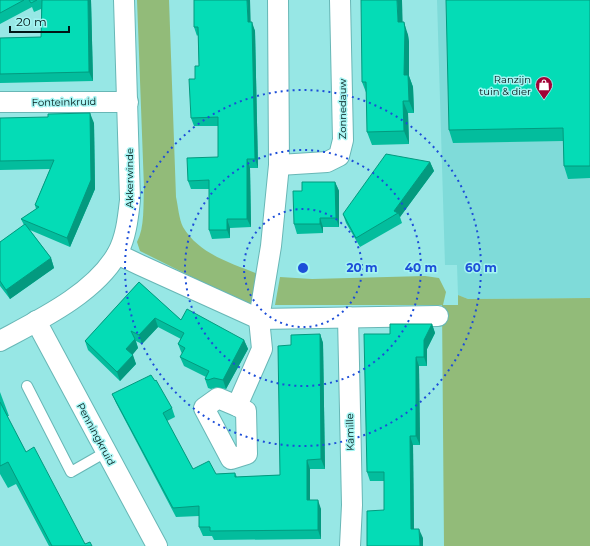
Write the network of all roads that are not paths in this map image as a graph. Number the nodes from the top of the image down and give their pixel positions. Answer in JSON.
{"nodes":[{"id":1,"x":124,"y":0,"type":"edge"},
{"id":2,"x":278,"y":0,"type":"edge"},
{"id":3,"x":340,"y":0,"type":"edge"},
{"id":4,"x":0,"y":102,"type":"edge"},
{"id":5,"x":128,"y":102,"type":"junction"},
{"id":6,"x":279,"y":165,"type":"junction"},
{"id":7,"x":117,"y":254,"type":"junction"},
{"id":8,"x":438,"y":316,"type":"dead end"},
{"id":9,"x":348,"y":317,"type":"junction"},
{"id":10,"x":259,"y":319,"type":"junction"},
{"id":11,"x":36,"y":321,"type":"junction"},
{"id":12,"x":0,"y":341,"type":"edge"},
{"id":13,"x":26,"y":386,"type":"dead end"},
{"id":14,"x":237,"y":406,"type":"dead end"},
{"id":15,"x":106,"y":452,"type":"junction"},
{"id":16,"x":156,"y":546,"type":"edge"},
{"id":17,"x":350,"y":546,"type":"edge"}],
"edges":[{"from":1,"to":5,"type":"street","name":"Akkerwinde"},
{"from":2,"to":6,"type":"street"},
{"from":3,"to":6,"type":"street","name":"Zonnedauw"},
{"from":4,"to":5,"type":"street","name":"Fonteinkruid"},
{"from":5,"to":7,"type":"street","name":"Akkerwinde"},
{"from":6,"to":10,"type":"street"},
{"from":7,"to":10,"type":"street"},
{"from":7,"to":11,"type":"street","name":"Akkerwinde"},
{"from":8,"to":9,"type":"street"},
{"from":9,"to":10,"type":"street"},
{"from":9,"to":17,"type":"street","name":"Kamille"},
{"from":10,"to":14,"type":"street"},
{"from":11,"to":12,"type":"street","name":"Akkerwinde"},
{"from":11,"to":15,"type":"street","name":"Penningkruid"},
{"from":13,"to":15,"type":"lane"},
{"from":15,"to":16,"type":"street","name":"Penningkruid"}]}
